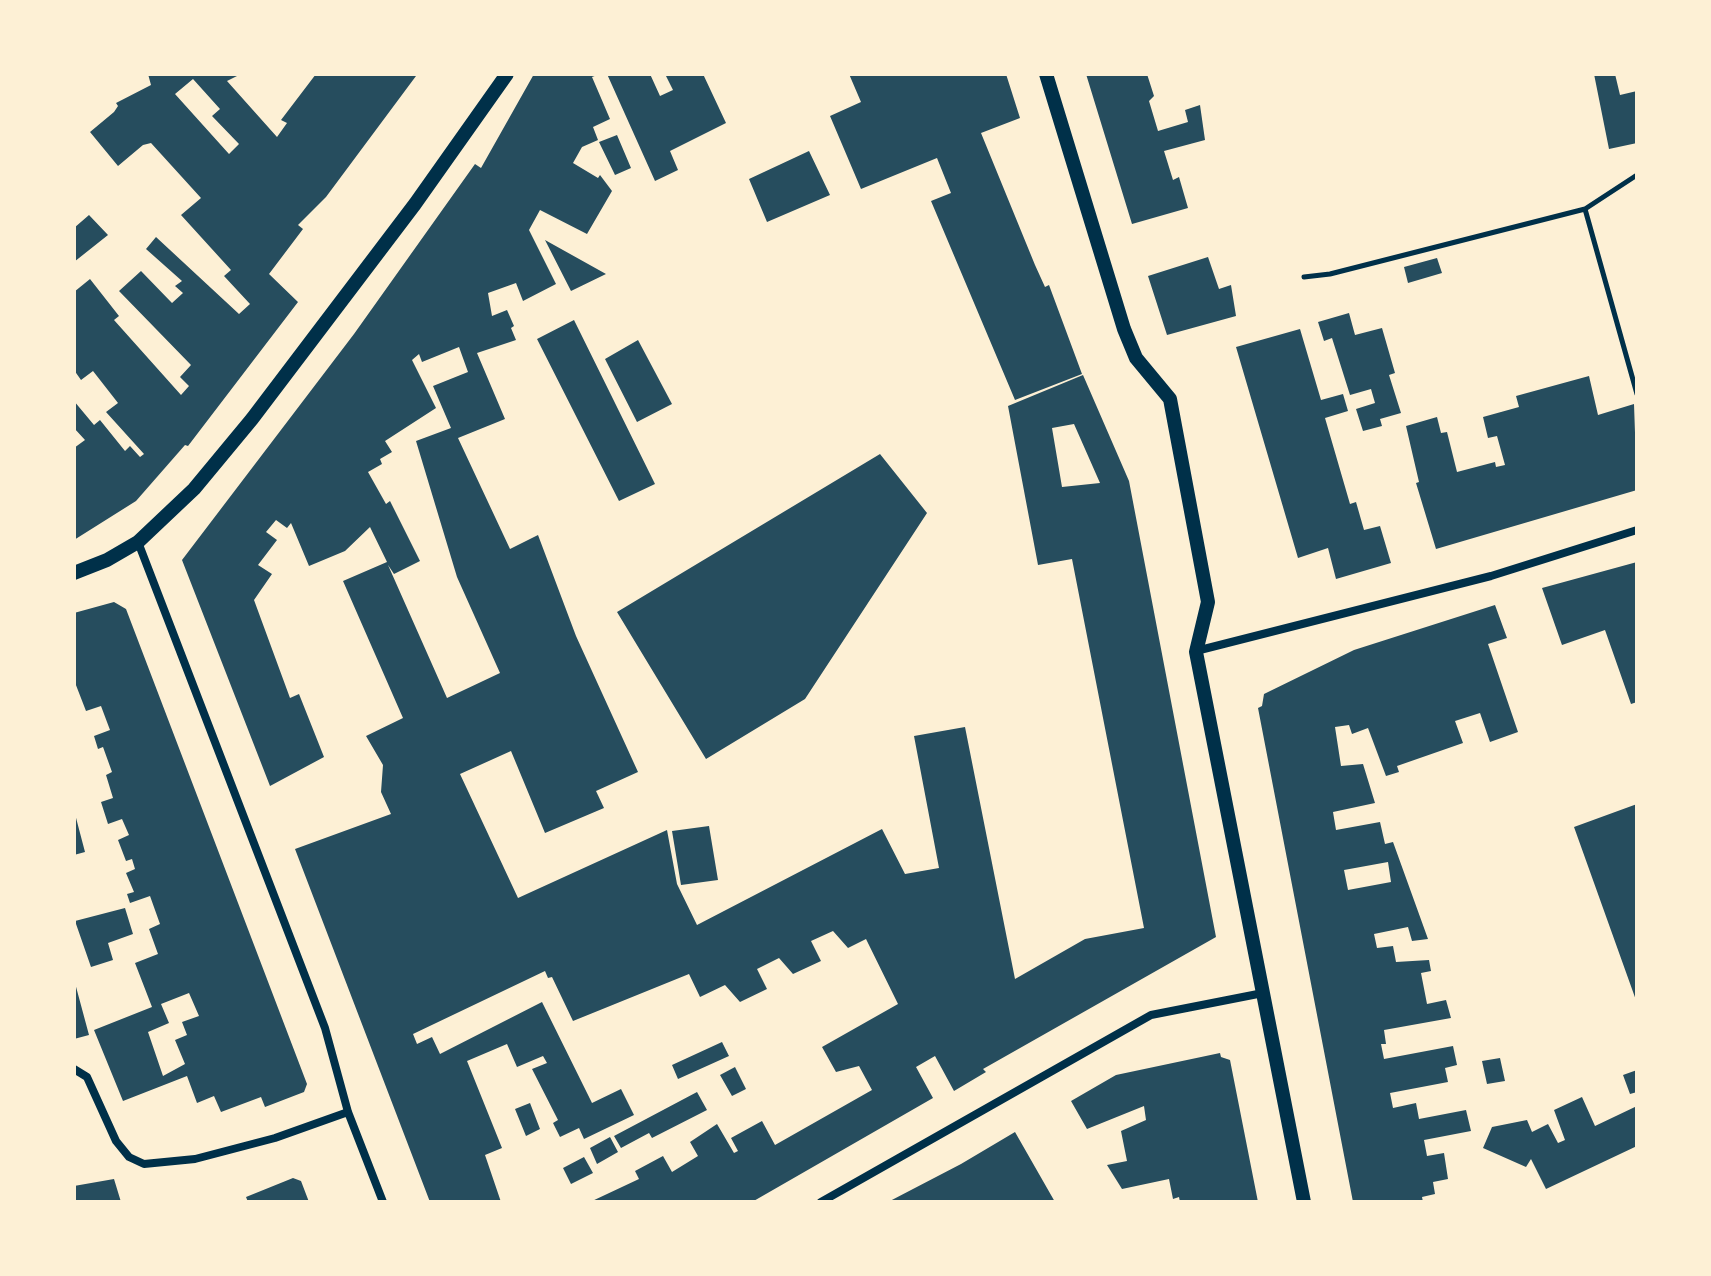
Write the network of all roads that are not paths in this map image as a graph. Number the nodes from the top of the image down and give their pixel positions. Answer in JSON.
{"nodes":[{"id":1,"x":507,"y":74,"type":"edge"},
{"id":2,"x":1046,"y":74,"type":"edge"},
{"id":3,"x":1637,"y":530,"type":"edge"},
{"id":4,"x":138,"y":542,"type":"junction"},
{"id":5,"x":74,"y":573,"type":"edge"},
{"id":6,"x":1196,"y":652,"type":"junction"},
{"id":7,"x":1263,"y":993,"type":"junction"},
{"id":8,"x":74,"y":1069,"type":"edge"},
{"id":9,"x":348,"y":1112,"type":"junction"},
{"id":10,"x":383,"y":1202,"type":"edge"},
{"id":11,"x":821,"y":1202,"type":"edge"},
{"id":12,"x":1304,"y":1202,"type":"edge"}],
"edges":[{"from":1,"to":4,"type":"street"},
{"from":2,"to":6,"type":"street"},
{"from":3,"to":6,"type":"street"},
{"from":4,"to":5,"type":"street"},
{"from":4,"to":9,"type":"street"},
{"from":6,"to":7,"type":"street"},
{"from":7,"to":11,"type":"street"},
{"from":7,"to":12,"type":"street"},
{"from":8,"to":9,"type":"street"},
{"from":9,"to":10,"type":"street"}]}
